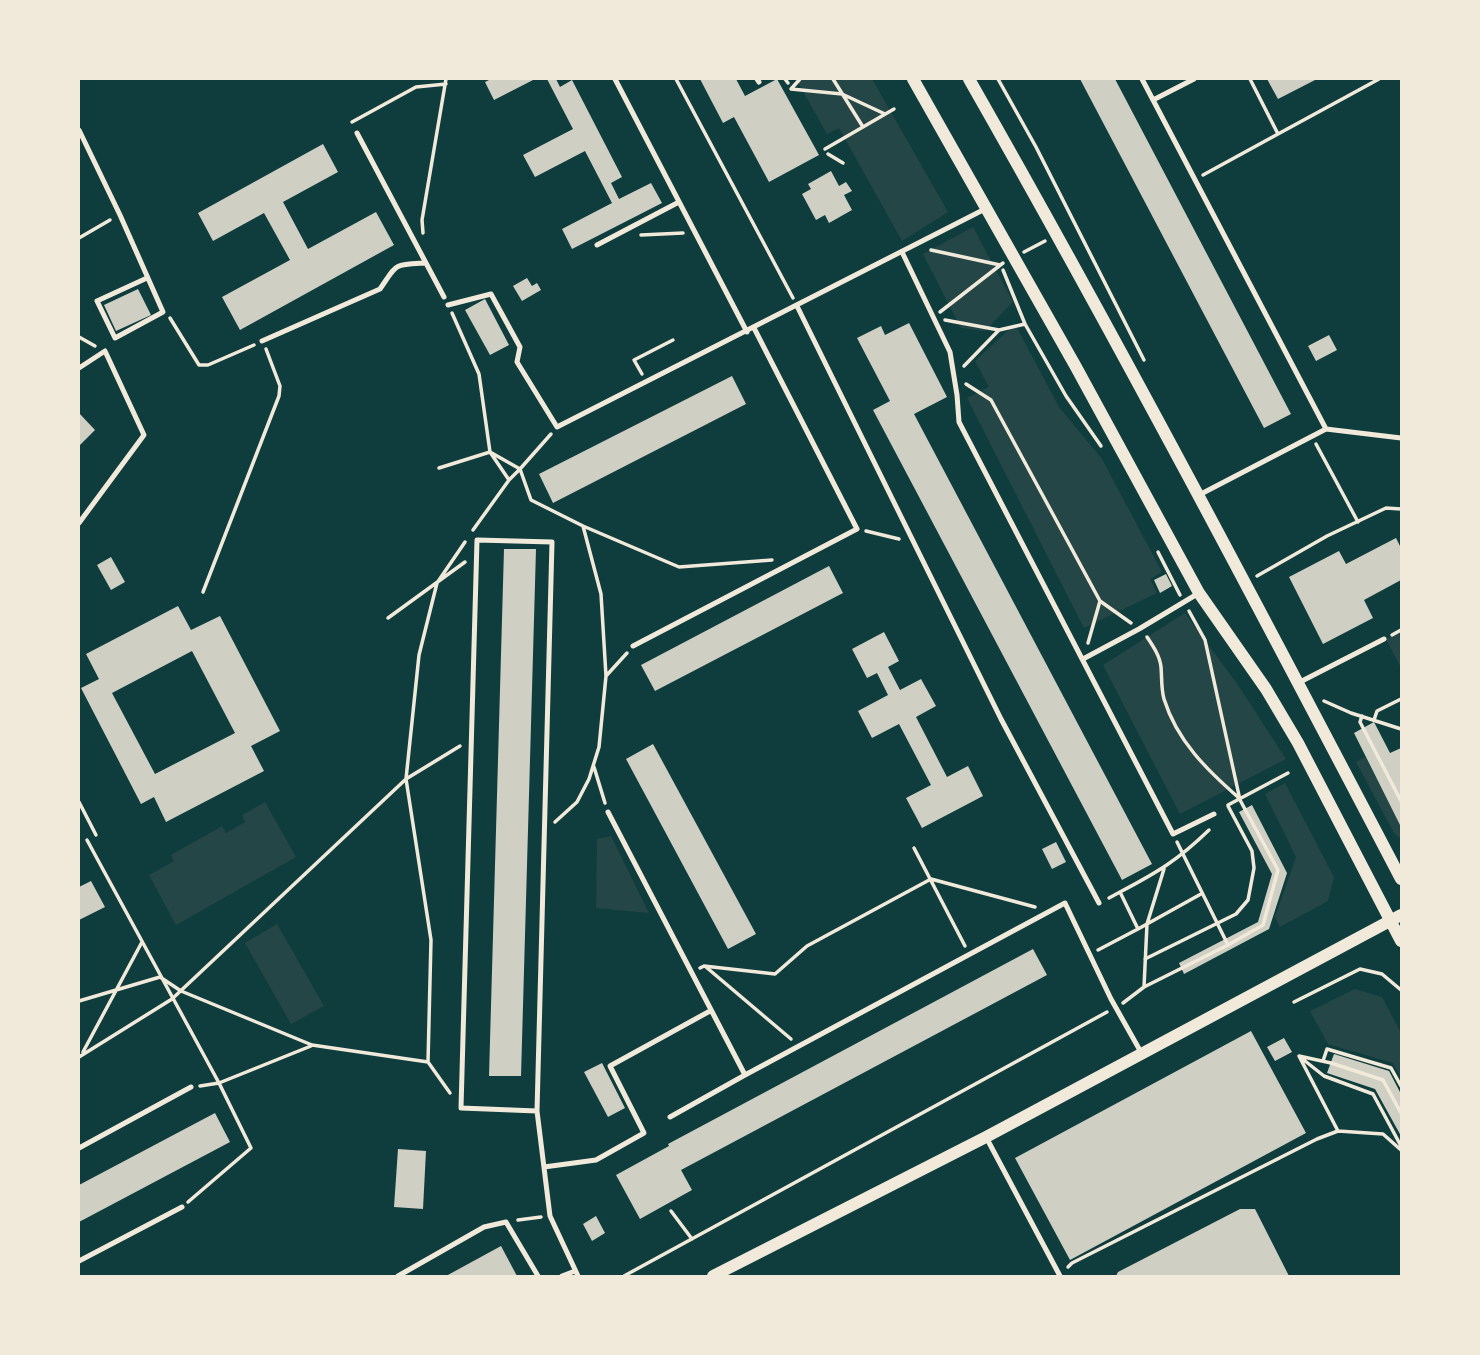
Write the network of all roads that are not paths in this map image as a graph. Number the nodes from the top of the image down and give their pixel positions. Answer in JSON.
{"nodes":[{"id":1,"x":615,"y":79,"type":"edge"},
{"id":2,"x":913,"y":79,"type":"edge"},
{"id":3,"x":969,"y":79,"type":"edge"},
{"id":4,"x":1142,"y":79,"type":"edge"},
{"id":5,"x":1194,"y":79,"type":"edge"},
{"id":6,"x":1153,"y":100,"type":"junction"},
{"id":7,"x":79,"y":130,"type":"edge"},
{"id":8,"x":357,"y":133,"type":"road end"},
{"id":9,"x":679,"y":202,"type":"junction"},
{"id":10,"x":987,"y":208,"type":"junction"},
{"id":11,"x":597,"y":245,"type":"dead end"},
{"id":12,"x":902,"y":252,"type":"junction"},
{"id":13,"x":426,"y":263,"type":"junction"},
{"id":14,"x":147,"y":278,"type":"junction"},
{"id":15,"x":444,"y":297,"type":"dead end"},
{"id":16,"x":449,"y":305,"type":"road end"},
{"id":17,"x":797,"y":306,"type":"junction"},
{"id":18,"x":754,"y":328,"type":"junction"},
{"id":19,"x":747,"y":332,"type":"junction"},
{"id":20,"x":262,"y":341,"type":"road end"},
{"id":21,"x":79,"y":368,"type":"edge"},
{"id":22,"x":1326,"y":429,"type":"junction"},
{"id":23,"x":1401,"y":438,"type":"edge"},
{"id":24,"x":1199,"y":495,"type":"junction"},
{"id":25,"x":79,"y":523,"type":"edge"},
{"id":26,"x":1199,"y":593,"type":"junction"},
{"id":27,"x":1384,"y":639,"type":"dead end"},
{"id":28,"x":633,"y":646,"type":"road end"},
{"id":29,"x":1083,"y":659,"type":"junction"},
{"id":30,"x":1298,"y":683,"type":"junction"},
{"id":31,"x":608,"y":812,"type":"road end"},
{"id":32,"x":1214,"y":814,"type":"road end"},
{"id":33,"x":1401,"y":879,"type":"edge"},
{"id":34,"x":1099,"y":902,"type":"road end"},
{"id":35,"x":1396,"y":918,"type":"edge"},
{"id":36,"x":1401,"y":941,"type":"edge"},
{"id":37,"x":710,"y":1011,"type":"junction"},
{"id":38,"x":1142,"y":1054,"type":"junction"},
{"id":39,"x":745,"y":1074,"type":"junction"},
{"id":40,"x":191,"y":1087,"type":"road end"},
{"id":41,"x":537,"y":1111,"type":"junction"},
{"id":42,"x":670,"y":1117,"type":"dead end"},
{"id":43,"x":986,"y":1137,"type":"junction"},
{"id":44,"x":79,"y":1148,"type":"edge"},
{"id":45,"x":544,"y":1167,"type":"junction"},
{"id":46,"x":182,"y":1207,"type":"road end"},
{"id":47,"x":79,"y":1261,"type":"edge"},
{"id":48,"x":577,"y":1273,"type":"edge"},
{"id":49,"x":398,"y":1276,"type":"edge"},
{"id":50,"x":538,"y":1276,"type":"edge"},
{"id":51,"x":562,"y":1276,"type":"edge"},
{"id":52,"x":713,"y":1276,"type":"edge"},
{"id":53,"x":1060,"y":1276,"type":"edge"}],
"edges":[{"from":1,"to":9,"type":"lane"},
{"from":2,"to":10,"type":"street"},
{"from":3,"to":24,"type":"street"},
{"from":4,"to":6,"type":"lane"},
{"from":5,"to":6,"type":"lane"},
{"from":6,"to":22,"type":"lane"},
{"from":7,"to":14,"type":"lane"},
{"from":8,"to":13,"type":"lane"},
{"from":9,"to":11,"type":"lane"},
{"from":9,"to":19,"type":"lane"},
{"from":10,"to":12,"type":"lane"},
{"from":10,"to":26,"type":"street"},
{"from":12,"to":17,"type":"lane"},
{"from":12,"to":29,"type":"lane"},
{"from":13,"to":15,"type":"lane"},
{"from":13,"to":20,"type":"lane"},
{"from":14,"to":14,"type":"lane"},
{"from":16,"to":19,"type":"lane"},
{"from":17,"to":18,"type":"lane"},
{"from":17,"to":34,"type":"lane"},
{"from":18,"to":19,"type":"lane"},
{"from":18,"to":28,"type":"lane"},
{"from":21,"to":25,"type":"lane"},
{"from":22,"to":23,"type":"lane"},
{"from":22,"to":24,"type":"lane"},
{"from":24,"to":30,"type":"street"},
{"from":26,"to":29,"type":"lane"},
{"from":26,"to":35,"type":"street"},
{"from":27,"to":30,"type":"lane"},
{"from":29,"to":32,"type":"lane"},
{"from":30,"to":33,"type":"street"},
{"from":31,"to":37,"type":"lane"},
{"from":35,"to":36,"type":"street"},
{"from":35,"to":38,"type":"street"},
{"from":37,"to":39,"type":"lane"},
{"from":37,"to":45,"type":"lane"},
{"from":38,"to":39,"type":"lane"},
{"from":38,"to":43,"type":"street"},
{"from":39,"to":42,"type":"lane"},
{"from":40,"to":44,"type":"lane"},
{"from":41,"to":41,"type":"lane"},
{"from":41,"to":45,"type":"lane"},
{"from":43,"to":52,"type":"street"},
{"from":43,"to":53,"type":"lane"},
{"from":45,"to":48,"type":"lane"},
{"from":46,"to":47,"type":"lane"},
{"from":48,"to":51,"type":"lane"},
{"from":49,"to":50,"type":"lane"}]}
